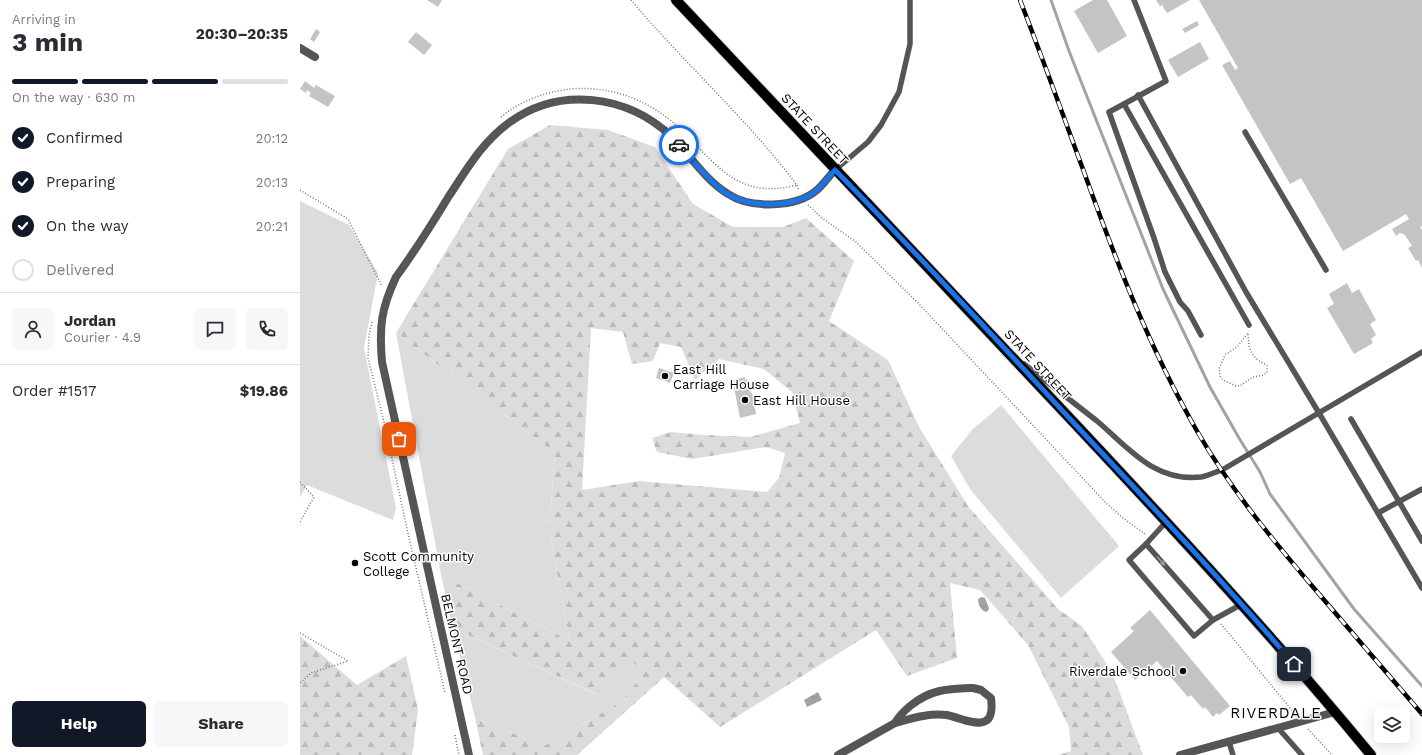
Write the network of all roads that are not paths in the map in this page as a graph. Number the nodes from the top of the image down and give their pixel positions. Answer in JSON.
{"nodes":[{"id":1,"x":676,"y":0,"type":"edge"},
{"id":2,"x":910,"y":0,"type":"edge"},
{"id":3,"x":1134,"y":0,"type":"edge"},
{"id":4,"x":300,"y":48,"type":"edge"},
{"id":5,"x":315,"y":57,"type":"dead end"},
{"id":6,"x":1138,"y":95,"type":"junction"},
{"id":7,"x":1124,"y":104,"type":"junction"},
{"id":8,"x":1245,"y":132,"type":"dead end"},
{"id":9,"x":835,"y":170,"type":"junction"},
{"id":10,"x":1326,"y":270,"type":"dead end"},
{"id":11,"x":1249,"y":325,"type":"road end"},
{"id":12,"x":1201,"y":335,"type":"dead end"},
{"id":13,"x":1004,"y":347,"type":"junction"},
{"id":14,"x":1422,"y":352,"type":"edge"},
{"id":15,"x":1319,"y":413,"type":"junction"},
{"id":16,"x":1351,"y":419,"type":"dead end"},
{"id":17,"x":1422,"y":489,"type":"edge"},
{"id":18,"x":1399,"y":502,"type":"junction"},
{"id":19,"x":1378,"y":513,"type":"junction"},
{"id":20,"x":1166,"y":522,"type":"junction"},
{"id":21,"x":1422,"y":541,"type":"edge"},
{"id":22,"x":1146,"y":544,"type":"junction"},
{"id":23,"x":1422,"y":588,"type":"edge"},
{"id":24,"x":1242,"y":604,"type":"junction"},
{"id":25,"x":1215,"y":619,"type":"junction"},
{"id":26,"x":1335,"y":712,"type":"junction"},
{"id":27,"x":895,"y":723,"type":"junction"},
{"id":28,"x":1278,"y":728,"type":"junction"},
{"id":29,"x":1229,"y":742,"type":"junction"},
{"id":30,"x":1368,"y":754,"type":"edge"},
{"id":31,"x":470,"y":755,"type":"edge"},
{"id":32,"x":838,"y":755,"type":"edge"},
{"id":33,"x":1180,"y":755,"type":"edge"},
{"id":34,"x":1233,"y":755,"type":"edge"},
{"id":35,"x":1302,"y":755,"type":"edge"}],
"edges":[{"from":1,"to":9,"type":"main road","name":"STATE STREET"},
{"from":2,"to":9,"type":"lane"},
{"from":3,"to":6,"type":"lane"},
{"from":4,"to":5,"type":"street"},
{"from":6,"to":7,"type":"lane"},
{"from":6,"to":15,"type":"lane"},
{"from":7,"to":11,"type":"lane"},
{"from":7,"to":12,"type":"lane"},
{"from":8,"to":10,"type":"lane"},
{"from":9,"to":13,"type":"main road","name":"STATE STREET"},
{"from":9,"to":31,"type":"street","name":"BELMONT ROAD"},
{"from":13,"to":15,"type":"lane"},
{"from":13,"to":20,"type":"main road","name":"STATE STREET"},
{"from":14,"to":15,"type":"lane"},
{"from":15,"to":19,"type":"lane"},
{"from":16,"to":18,"type":"lane"},
{"from":17,"to":18,"type":"lane"},
{"from":18,"to":19,"type":"lane"},
{"from":18,"to":21,"type":"lane"},
{"from":19,"to":23,"type":"lane"},
{"from":20,"to":22,"type":"lane"},
{"from":20,"to":24,"type":"main road","name":"STATE STREET"},
{"from":22,"to":25,"type":"lane","one_way":true},
{"from":22,"to":25,"type":"lane"},
{"from":24,"to":25,"type":"lane"},
{"from":24,"to":26,"type":"main road","name":"STATE STREET"},
{"from":26,"to":28,"type":"street"},
{"from":26,"to":30,"type":"main road","name":"STATE STREET"},
{"from":27,"to":27,"type":"street"},
{"from":27,"to":32,"type":"street"},
{"from":28,"to":29,"type":"street"},
{"from":28,"to":35,"type":"lane"},
{"from":29,"to":33,"type":"street"},
{"from":29,"to":34,"type":"lane"}]}
